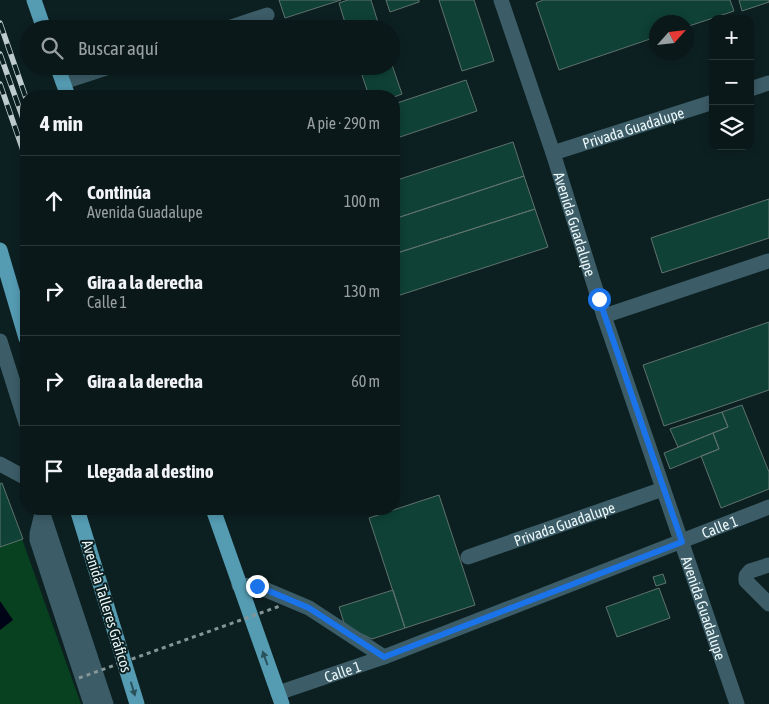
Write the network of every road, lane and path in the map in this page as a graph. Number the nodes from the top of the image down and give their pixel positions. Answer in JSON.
{"nodes":[{"id":1,"x":34,"y":0,"type":"edge"},
{"id":2,"x":501,"y":0,"type":"edge"},
{"id":3,"x":267,"y":15,"type":"dead end"},
{"id":4,"x":41,"y":20,"type":"edge"},
{"id":5,"x":252,"y":20,"type":"edge"},
{"id":6,"x":61,"y":75,"type":"edge"},
{"id":7,"x":94,"y":75,"type":"edge"},
{"id":8,"x":769,"y":83,"type":"edge"},
{"id":9,"x":754,"y":88,"type":"edge"},
{"id":10,"x":66,"y":89,"type":"edge"},
{"id":11,"x":709,"y":103,"type":"edge"},
{"id":12,"x":553,"y":154,"type":"junction"},
{"id":13,"x":0,"y":250,"type":"edge"},
{"id":14,"x":768,"y":262,"type":"edge"},
{"id":15,"x":604,"y":316,"type":"junction"},
{"id":16,"x":20,"y":318,"type":"edge"},
{"id":17,"x":0,"y":341,"type":"edge"},
{"id":18,"x":20,"y":404,"type":"edge"},
{"id":19,"x":0,"y":464,"type":"edge"},
{"id":20,"x":20,"y":475,"type":"edge"},
{"id":21,"x":663,"y":489,"type":"junction"},
{"id":22,"x":769,"y":507,"type":"edge"},
{"id":23,"x":42,"y":515,"type":"edge"},
{"id":24,"x":45,"y":515,"type":"edge"},
{"id":25,"x":79,"y":515,"type":"edge"},
{"id":26,"x":215,"y":515,"type":"edge"},
{"id":27,"x":682,"y":542,"type":"junction"},
{"id":28,"x":468,"y":557,"type":"dead end"},
{"id":29,"x":769,"y":564,"type":"edge"},
{"id":30,"x":239,"y":585,"type":"junction"},
{"id":31,"x":769,"y":604,"type":"edge"},
{"id":32,"x":280,"y":606,"type":"dead end"},
{"id":33,"x":384,"y":657,"type":"junction"},
{"id":34,"x":79,"y":678,"type":"dead end"},
{"id":35,"x":280,"y":699,"type":"edge"},
{"id":36,"x":91,"y":704,"type":"edge"},
{"id":37,"x":106,"y":704,"type":"edge"},
{"id":38,"x":137,"y":704,"type":"edge"},
{"id":39,"x":737,"y":704,"type":"edge"}],
"edges":[{"from":1,"to":4,"type":"main road"},
{"from":2,"to":12,"type":"street","name":"Avenida Guadalupe"},
{"from":3,"to":5,"type":"street"},
{"from":6,"to":10,"type":"main road"},
{"from":7,"to":10,"type":"street"},
{"from":8,"to":9,"type":"street"},
{"from":11,"to":12,"type":"street","name":"Privada Guadalupe"},
{"from":12,"to":15,"type":"street","name":"Avenida Guadalupe"},
{"from":13,"to":16,"type":"main road"},
{"from":14,"to":15,"type":"street"},
{"from":15,"to":21,"type":"street","name":"Avenida Guadalupe"},
{"from":17,"to":18,"type":"street"},
{"from":19,"to":20,"type":"street"},
{"from":21,"to":27,"type":"street","name":"Avenida Guadalupe"},
{"from":21,"to":28,"type":"street","name":"Privada Guadalupe"},
{"from":22,"to":27,"type":"street","name":"Calle 1"},
{"from":23,"to":36,"type":"street"},
{"from":24,"to":37,"type":"street"},
{"from":25,"to":38,"type":"main road","name":"Avenida Talleres Gráficos","one_way":true},
{"from":26,"to":30,"type":"main road"},
{"from":27,"to":33,"type":"street","name":"Calle 1"},
{"from":27,"to":39,"type":"street","name":"Avenida Guadalupe"},
{"from":29,"to":31,"type":"street"},
{"from":30,"to":33,"type":"street"},
{"from":35,"to":30,"type":"main road","one_way":true},
{"from":32,"to":34,"type":"path","bridge":true},
{"from":33,"to":35,"type":"street","name":"Calle 1"}]}
